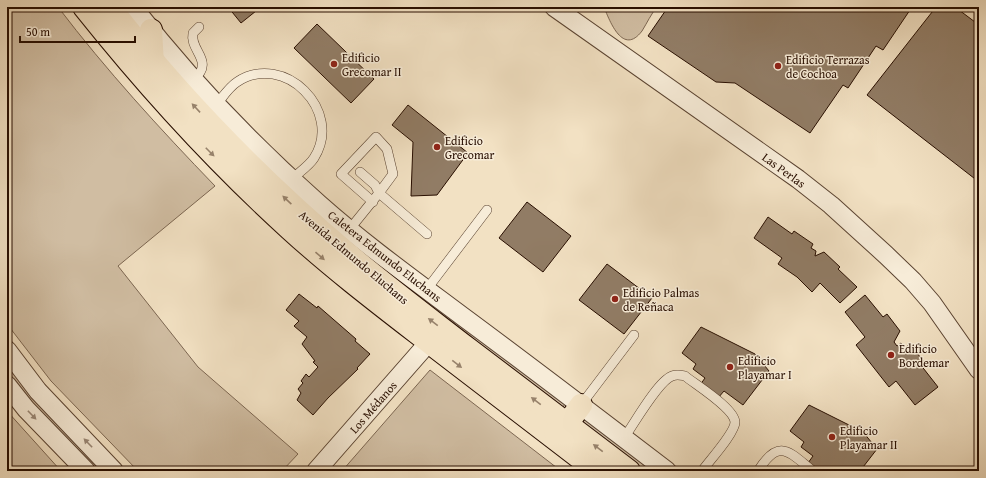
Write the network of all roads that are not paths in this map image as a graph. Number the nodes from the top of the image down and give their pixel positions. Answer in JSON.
{"nodes":[{"id":1,"x":84,"y":7,"type":"edge"},
{"id":2,"x":110,"y":7,"type":"edge"},
{"id":3,"x":133,"y":7,"type":"edge"},
{"id":4,"x":554,"y":7,"type":"edge"},
{"id":5,"x":199,"y":27,"type":"dead end"},
{"id":6,"x":151,"y":30,"type":"junction"},
{"id":7,"x":153,"y":60,"type":"junction"},
{"id":8,"x":193,"y":80,"type":"junction"},
{"id":9,"x":164,"y":104,"type":"junction"},
{"id":10,"x":216,"y":105,"type":"junction"},
{"id":11,"x":360,"y":172,"type":"dead end"},
{"id":12,"x":292,"y":180,"type":"junction"},
{"id":13,"x":379,"y":193,"type":"junction"},
{"id":14,"x":373,"y":202,"type":"junction"},
{"id":15,"x":487,"y":210,"type":"dead end"},
{"id":16,"x":350,"y":230,"type":"junction"},
{"id":17,"x":427,"y":234,"type":"dead end"},
{"id":18,"x":427,"y":290,"type":"junction"},
{"id":19,"x":634,"y":335,"type":"dead end"},
{"id":20,"x":429,"y":342,"type":"junction"},
{"id":21,"x":7,"y":350,"type":"edge"},
{"id":22,"x":979,"y":370,"type":"edge"},
{"id":23,"x":7,"y":386,"type":"edge"},
{"id":24,"x":581,"y":405,"type":"junction"},
{"id":25,"x":558,"y":429,"type":"junction"},
{"id":26,"x":624,"y":438,"type":"junction"},
{"id":27,"x":86,"y":471,"type":"edge"},
{"id":28,"x":114,"y":471,"type":"edge"},
{"id":29,"x":316,"y":471,"type":"edge"},
{"id":30,"x":597,"y":471,"type":"edge"},
{"id":31,"x":629,"y":471,"type":"edge"},
{"id":32,"x":667,"y":471,"type":"edge"},
{"id":33,"x":702,"y":471,"type":"edge"},
{"id":34,"x":758,"y":471,"type":"edge"},
{"id":35,"x":813,"y":471,"type":"edge"}],
"edges":[{"from":1,"to":9,"type":"main road","name":"Avenida Edmundo Eluchans"},
{"from":2,"to":7,"type":"main road","name":"Avenida Edmundo Eluchans"},
{"from":3,"to":6,"type":"street","name":"Caletera Edmundo Eluchans"},
{"from":4,"to":22,"type":"street","name":"Las Perlas"},
{"from":5,"to":8,"type":"lane"},
{"from":6,"to":7,"type":"main road"},
{"from":6,"to":8,"type":"street","name":"Caletera Edmundo Eluchans"},
{"from":7,"to":9,"type":"main road"},
{"from":25,"to":7,"type":"main road","name":"Avenida Edmundo Eluchans","one_way":true},
{"from":8,"to":10,"type":"street","name":"Caletera Edmundo Eluchans"},
{"from":9,"to":20,"type":"main road","name":"Avenida Edmundo Eluchans","one_way":true},
{"from":10,"to":12,"type":"street","name":"Caletera Edmundo Eluchans"},
{"from":10,"to":12,"type":"lane"},
{"from":11,"to":13,"type":"lane"},
{"from":12,"to":16,"type":"street","name":"Caletera Edmundo Eluchans"},
{"from":13,"to":14,"type":"lane"},
{"from":13,"to":14,"type":"lane"},
{"from":13,"to":17,"type":"lane"},
{"from":14,"to":16,"type":"lane"},
{"from":15,"to":18,"type":"lane"},
{"from":16,"to":18,"type":"street","name":"Caletera Edmundo Eluchans"},
{"from":18,"to":24,"type":"street","name":"Caletera Edmundo Eluchans"},
{"from":19,"to":24,"type":"lane"},
{"from":20,"to":25,"type":"main road","name":"Avenida Edmundo Eluchans","one_way":true},
{"from":20,"to":29,"type":"street","name":"Los Médanos"},
{"from":28,"to":21,"type":"street","one_way":true},
{"from":23,"to":27,"type":"street","one_way":true},
{"from":24,"to":25,"type":"main road"},
{"from":24,"to":26,"type":"street","name":"Caletera Edmundo Eluchans"},
{"from":25,"to":30,"type":"main road","name":"Avenida Edmundo Eluchans"},
{"from":31,"to":25,"type":"main road","name":"Avenida Edmundo Eluchans","one_way":true},
{"from":26,"to":32,"type":"street","name":"Caletera Edmundo Eluchans"},
{"from":26,"to":33,"type":"lane"},
{"from":34,"to":35,"type":"lane"}]}
